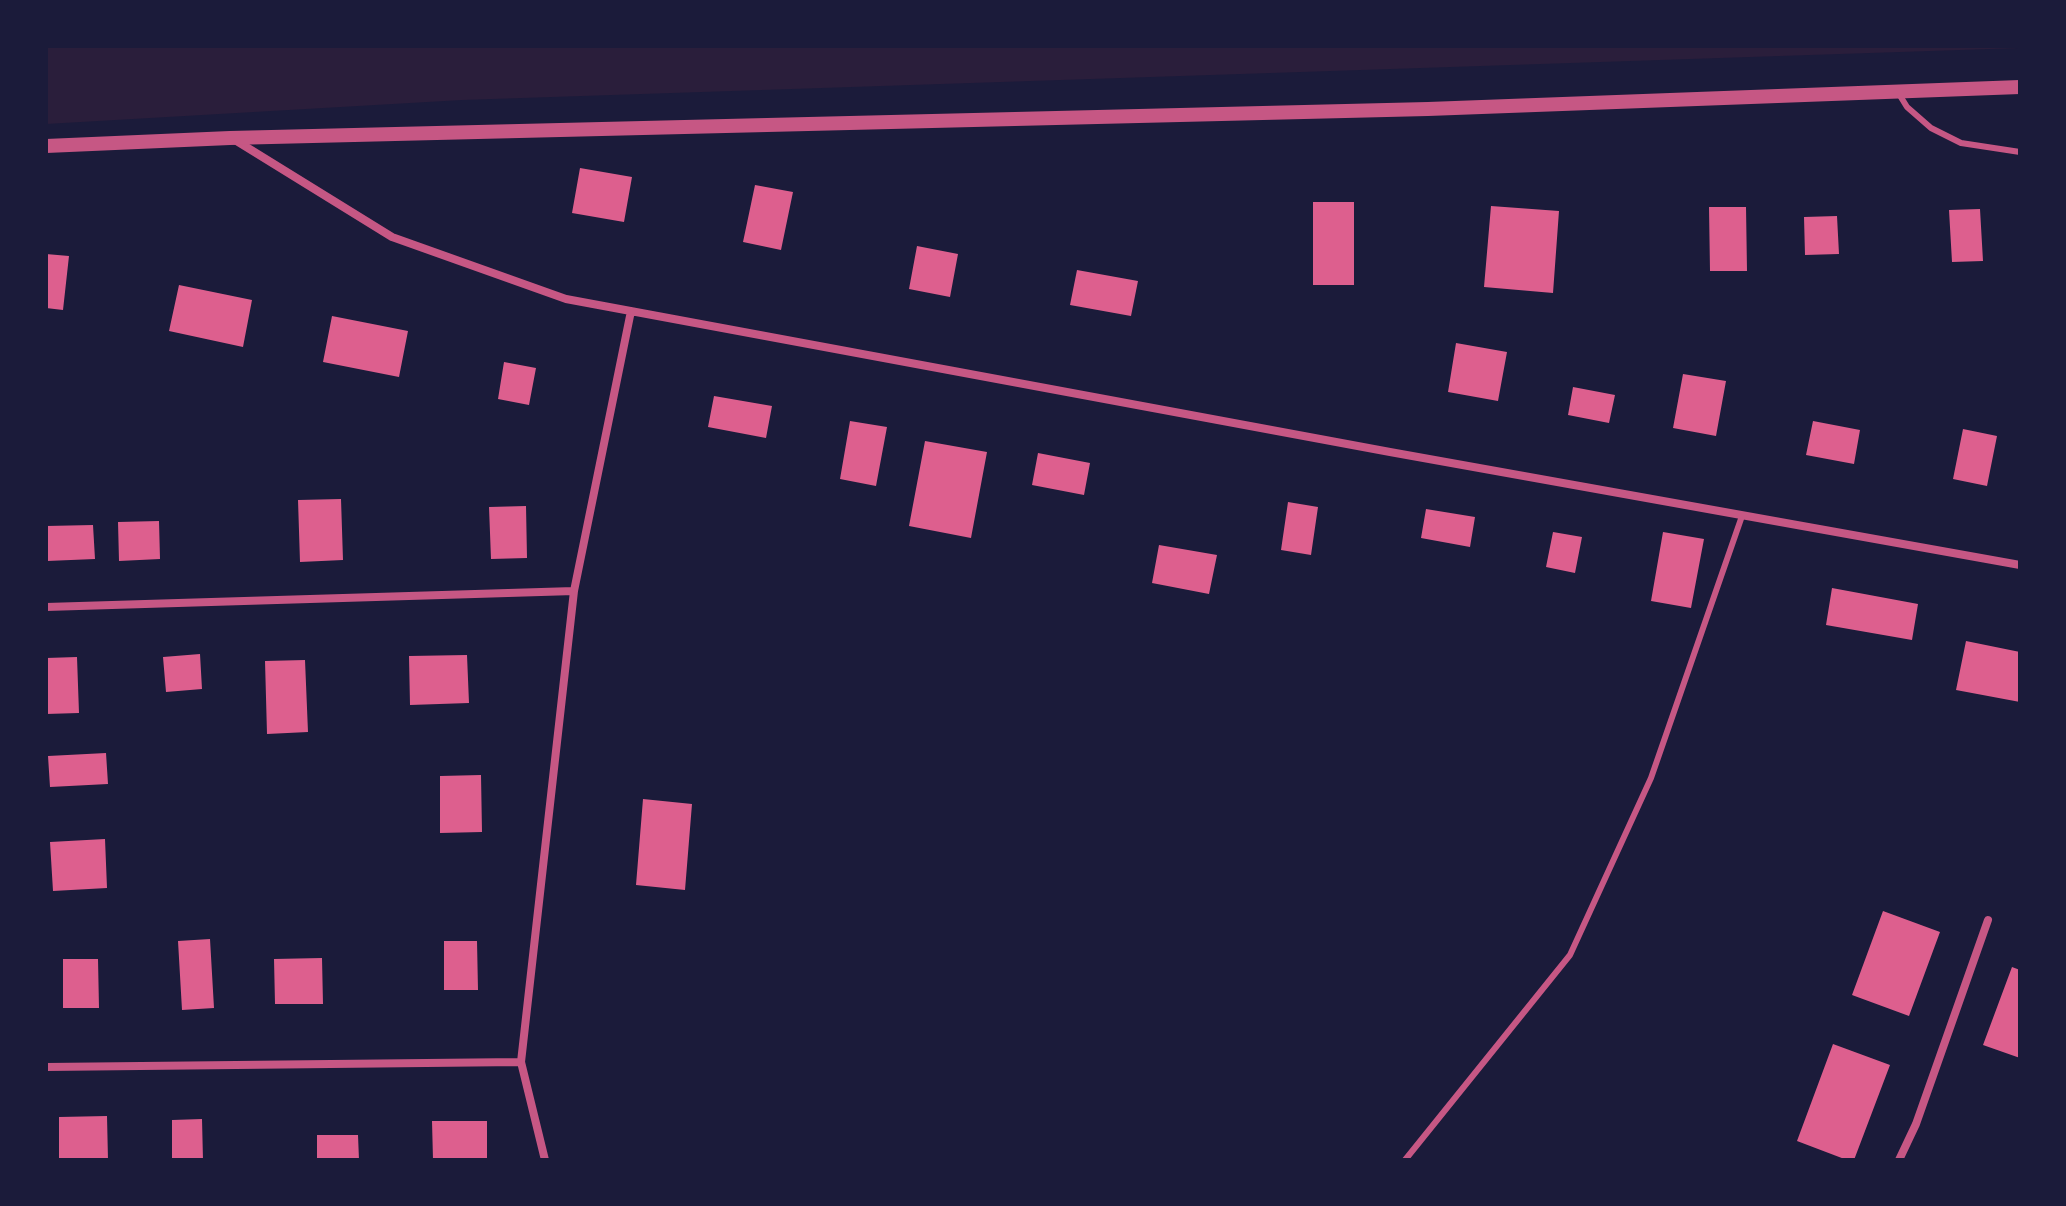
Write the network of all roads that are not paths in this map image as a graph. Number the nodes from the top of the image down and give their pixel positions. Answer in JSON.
{"nodes":[{"id":1,"x":2020,"y":87,"type":"edge"},
{"id":2,"x":1897,"y":91,"type":"junction"},
{"id":3,"x":230,"y":138,"type":"junction"},
{"id":4,"x":46,"y":146,"type":"edge"},
{"id":5,"x":2020,"y":152,"type":"edge"},
{"id":6,"x":631,"y":311,"type":"junction"},
{"id":7,"x":1742,"y":516,"type":"junction"},
{"id":8,"x":2020,"y":565,"type":"edge"},
{"id":9,"x":574,"y":591,"type":"junction"},
{"id":10,"x":46,"y":607,"type":"edge"},
{"id":11,"x":1988,"y":920,"type":"dead end"},
{"id":12,"x":521,"y":1062,"type":"junction"},
{"id":13,"x":46,"y":1067,"type":"edge"},
{"id":14,"x":545,"y":1160,"type":"edge"},
{"id":15,"x":1405,"y":1160,"type":"edge"},
{"id":16,"x":1899,"y":1160,"type":"edge"}],
"edges":[{"from":1,"to":2,"type":"street"},
{"from":2,"to":3,"type":"street"},
{"from":2,"to":5,"type":"lane"},
{"from":3,"to":4,"type":"street"},
{"from":3,"to":6,"type":"street"},
{"from":6,"to":7,"type":"street"},
{"from":6,"to":9,"type":"street"},
{"from":7,"to":8,"type":"street"},
{"from":7,"to":15,"type":"lane"},
{"from":9,"to":10,"type":"street"},
{"from":9,"to":12,"type":"street"},
{"from":11,"to":16,"type":"street"},
{"from":12,"to":13,"type":"street"},
{"from":12,"to":14,"type":"street"}]}
